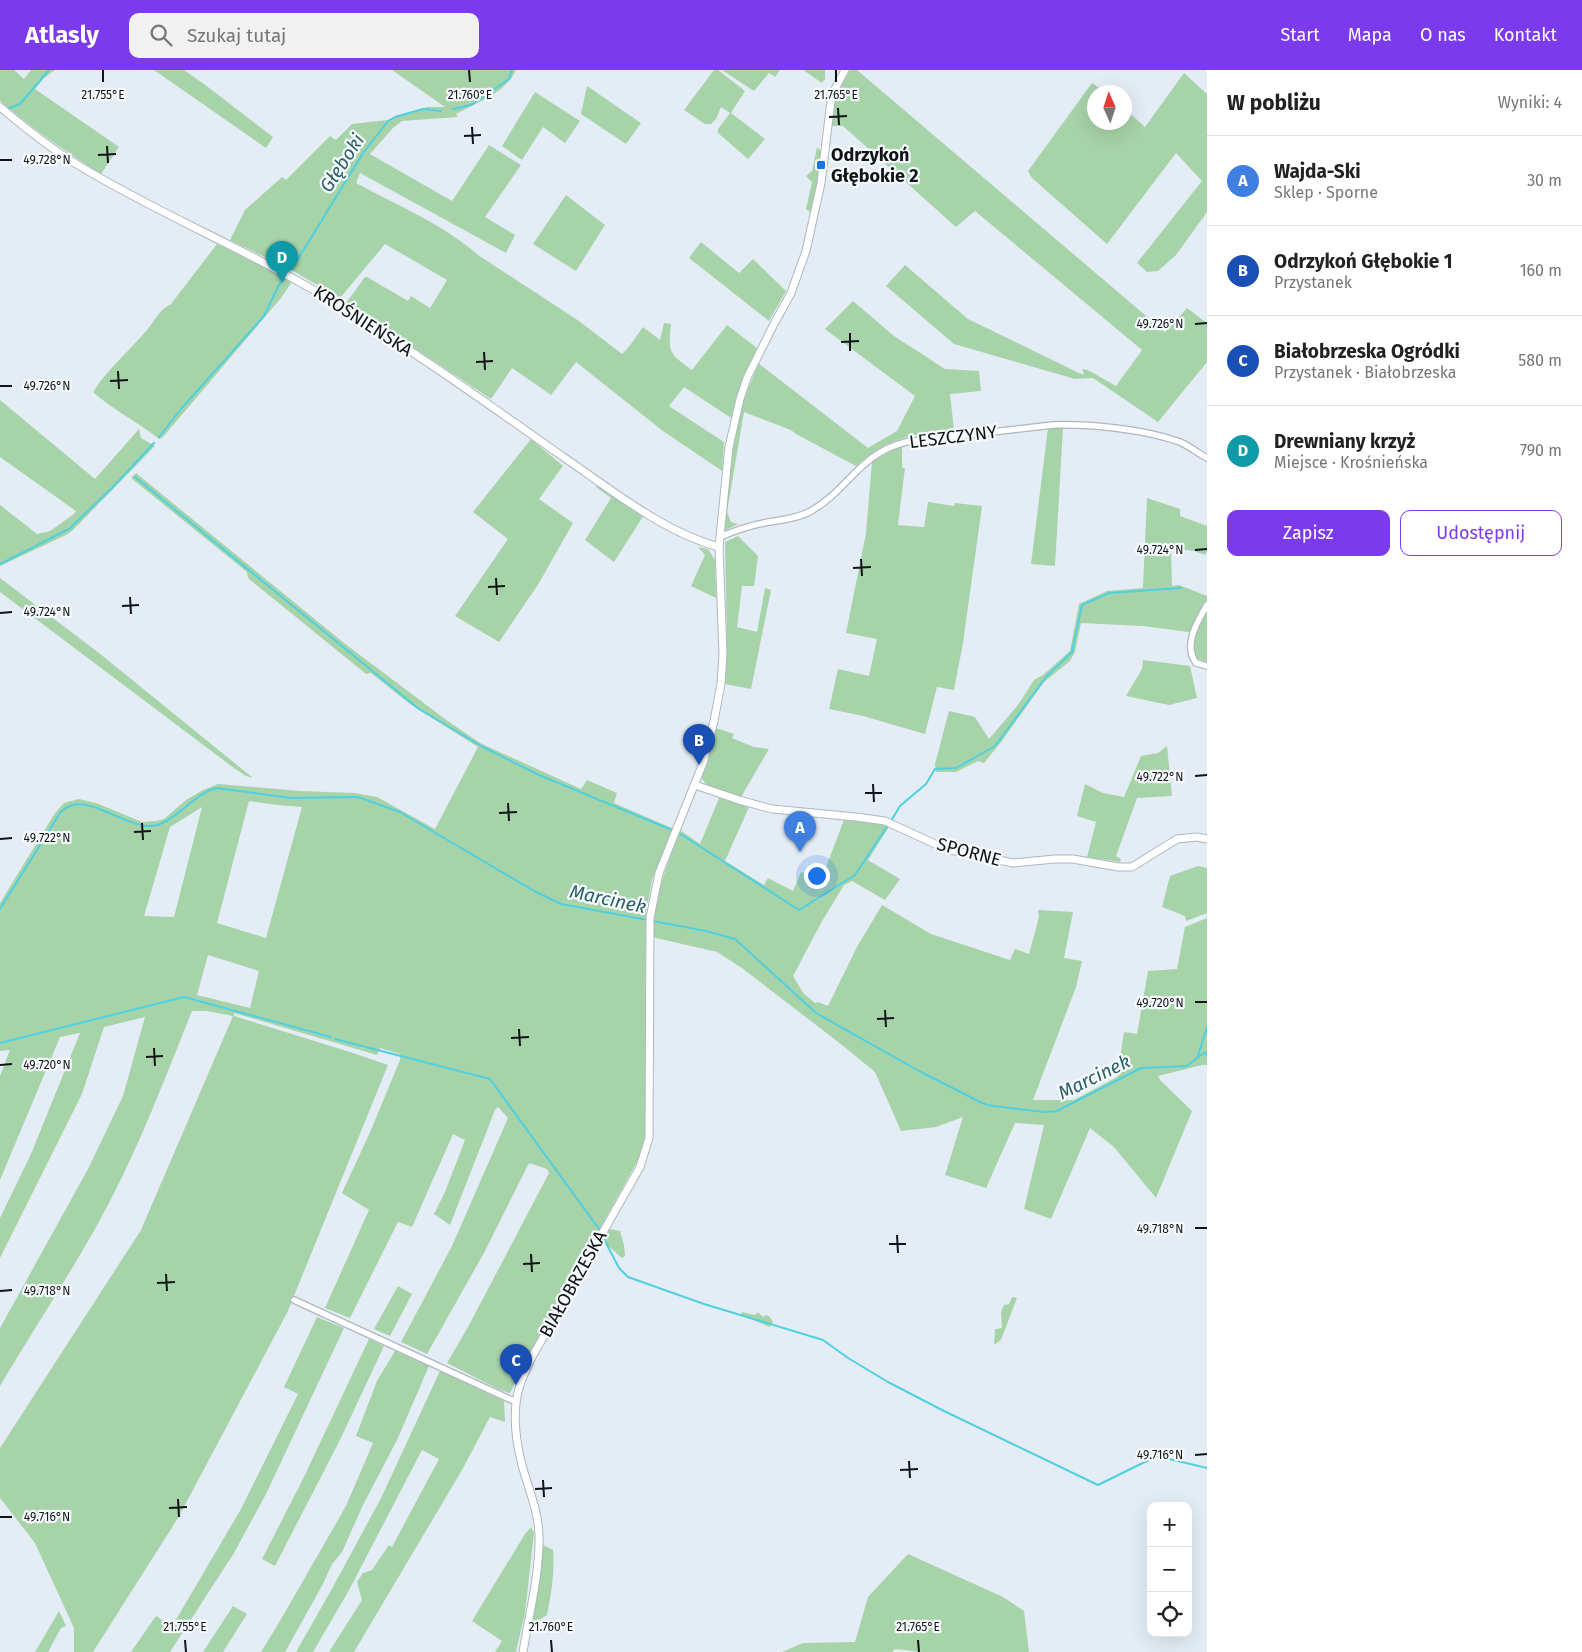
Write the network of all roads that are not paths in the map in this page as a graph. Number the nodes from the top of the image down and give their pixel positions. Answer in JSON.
{"nodes":[{"id":1,"x":845,"y":70,"type":"edge"},
{"id":2,"x":0,"y":107,"type":"edge"},
{"id":3,"x":1207,"y":458,"type":"edge"},
{"id":4,"x":720,"y":536,"type":"junction"},
{"id":5,"x":719,"y":547,"type":"junction"},
{"id":6,"x":1207,"y":605,"type":"edge"},
{"id":7,"x":1207,"y":666,"type":"edge"},
{"id":8,"x":698,"y":785,"type":"junction"},
{"id":9,"x":1207,"y":839,"type":"edge"},
{"id":10,"x":294,"y":1300,"type":"dead end"},
{"id":11,"x":516,"y":1402,"type":"junction"},
{"id":12,"x":523,"y":1652,"type":"edge"}],
"edges":[{"from":1,"to":4,"type":"street","name":"BIAŁOBRZESKA"},
{"from":2,"to":5,"type":"street","name":"KROŚNIEŃSKA"},
{"from":3,"to":4,"type":"street","name":"LESZCZYNY"},
{"from":4,"to":5,"type":"street","name":"BIAŁOBRZESKA"},
{"from":5,"to":8,"type":"street","name":"BIAŁOBRZESKA"},
{"from":6,"to":7,"type":"street"},
{"from":8,"to":9,"type":"street","name":"SPORNE"},
{"from":8,"to":11,"type":"street","name":"BIAŁOBRZESKA"},
{"from":10,"to":11,"type":"street"},
{"from":11,"to":12,"type":"street","name":"BIAŁOBRZESKA"}]}
